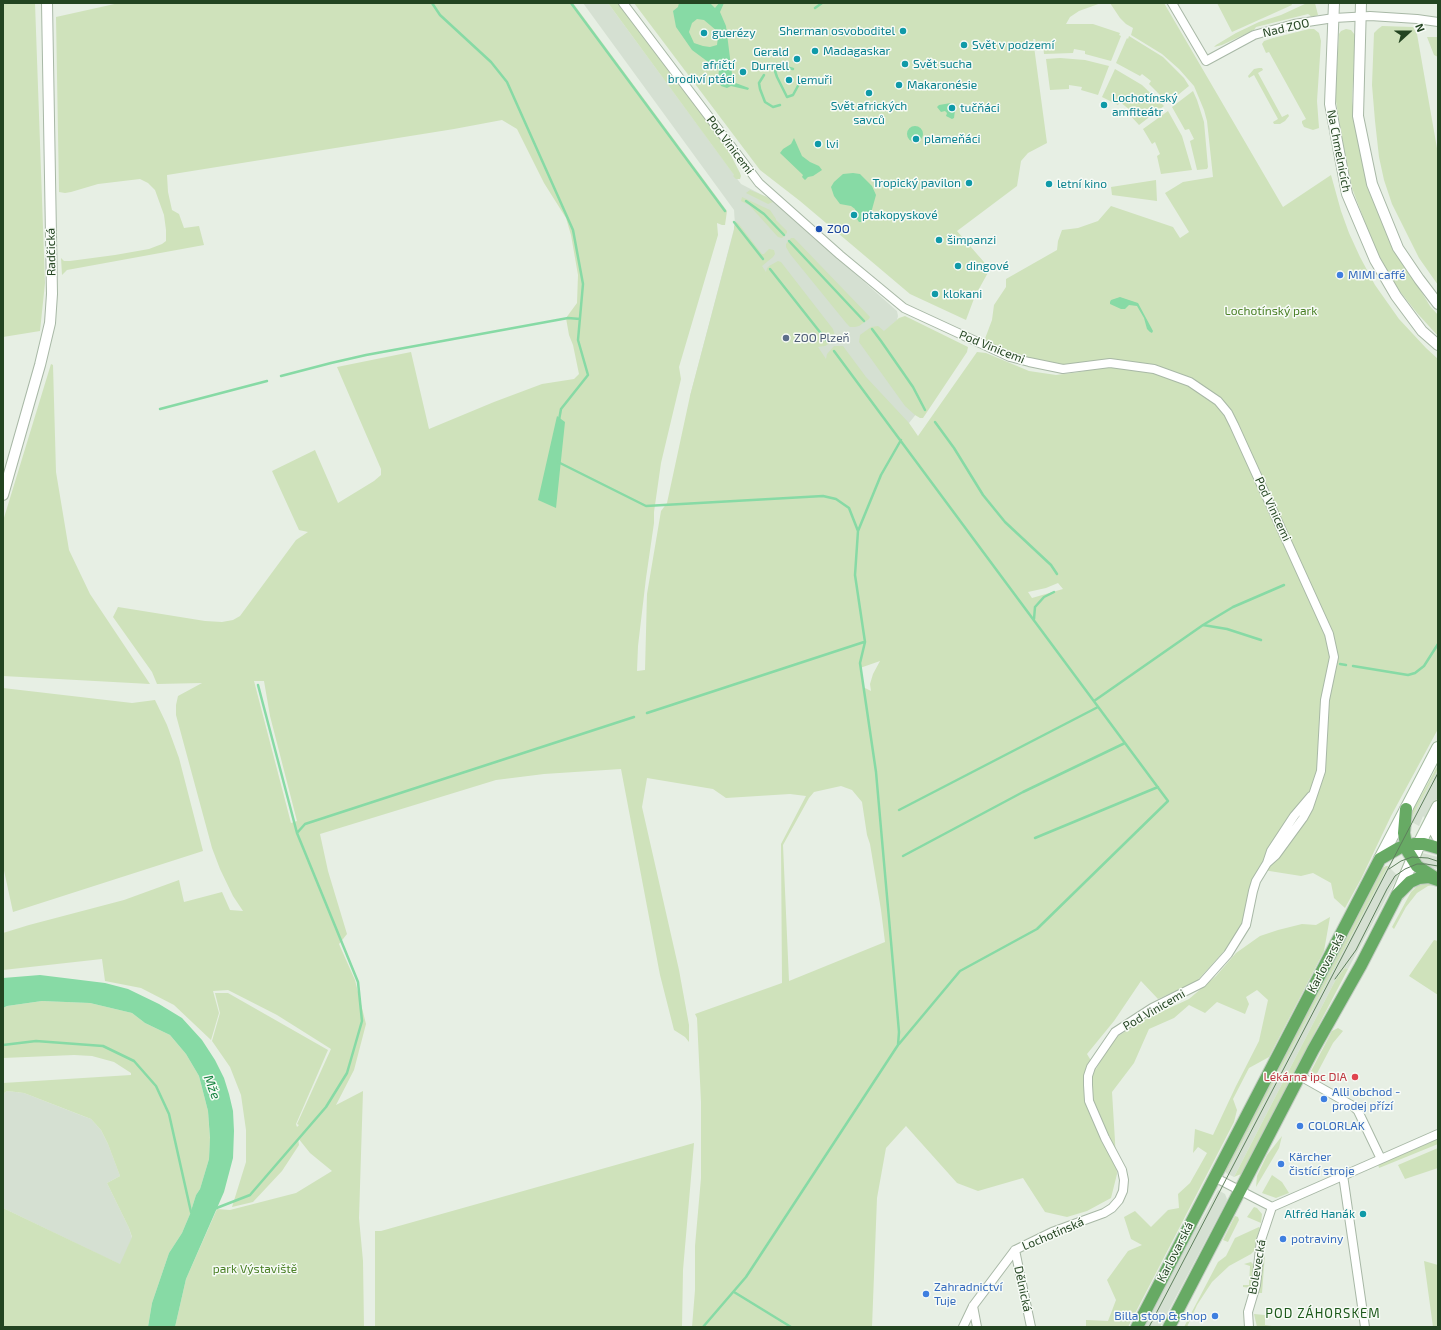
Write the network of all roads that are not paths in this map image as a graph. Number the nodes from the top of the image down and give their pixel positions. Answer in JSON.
{"nodes":[{"id":1,"x":47,"y":3,"type":"edge"},
{"id":2,"x":623,"y":3,"type":"edge"},
{"id":3,"x":1172,"y":3,"type":"edge"},
{"id":4,"x":1334,"y":3,"type":"edge"},
{"id":5,"x":1361,"y":3,"type":"edge"},
{"id":6,"x":1360,"y":17,"type":"junction"},
{"id":7,"x":1334,"y":18,"type":"junction"},
{"id":8,"x":1438,"y":22,"type":"edge"},
{"id":9,"x":1438,"y":304,"type":"edge"},
{"id":10,"x":1438,"y":345,"type":"edge"},
{"id":11,"x":3,"y":495,"type":"edge"},
{"id":12,"x":1438,"y":748,"type":"edge"},
{"id":13,"x":1438,"y":808,"type":"edge"},
{"id":14,"x":1406,"y":809,"type":"junction"},
{"id":15,"x":1438,"y":836,"type":"edge"},
{"id":16,"x":1419,"y":844,"type":"junction"},
{"id":17,"x":1405,"y":846,"type":"junction"},
{"id":18,"x":1438,"y":848,"type":"edge"},
{"id":19,"x":1380,"y":859,"type":"junction"},
{"id":20,"x":1410,"y":865,"type":"junction"},
{"id":21,"x":1438,"y":879,"type":"edge"},
{"id":22,"x":1397,"y":895,"type":"junction"},
{"id":23,"x":1300,"y":1076,"type":"junction"},
{"id":24,"x":1438,"y":1134,"type":"edge"},
{"id":25,"x":1381,"y":1159,"type":"junction"},
{"id":26,"x":1344,"y":1175,"type":"junction"},
{"id":27,"x":1214,"y":1177,"type":"junction"},
{"id":28,"x":1123,"y":1190,"type":"joint"},
{"id":29,"x":1240,"y":1190,"type":"junction"},
{"id":30,"x":1272,"y":1207,"type":"junction"},
{"id":31,"x":1015,"y":1250,"type":"junction"},
{"id":32,"x":973,"y":1306,"type":"junction"},
{"id":33,"x":963,"y":1327,"type":"edge"},
{"id":34,"x":977,"y":1327,"type":"edge"},
{"id":35,"x":1031,"y":1327,"type":"edge"},
{"id":36,"x":1137,"y":1327,"type":"edge"},
{"id":37,"x":1169,"y":1327,"type":"edge"},
{"id":38,"x":1249,"y":1327,"type":"edge"},
{"id":39,"x":1365,"y":1327,"type":"edge"}],
"edges":[{"from":1,"to":11,"type":"street","name":"Radčická"},
{"from":2,"to":28,"type":"street","name":"Pod Vinicemi"},
{"from":3,"to":7,"type":"street","name":"Nad ZOO"},
{"from":4,"to":7,"type":"street","name":"Na Chmelnicích"},
{"from":5,"to":6,"type":"street"},
{"from":6,"to":7,"type":"street","name":"Nad ZOO"},
{"from":6,"to":8,"type":"street","name":"Nad ZOO"},
{"from":6,"to":9,"type":"street"},
{"from":7,"to":10,"type":"street","name":"Na Chmelnicích"},
{"from":12,"to":14,"type":"main road","name":"Karlovarská"},
{"from":13,"to":15,"type":"main road"},
{"from":13,"to":16,"type":"main road"},
{"from":14,"to":17,"type":"main road"},
{"from":14,"to":19,"type":"main road","name":"Karlovarská"},
{"from":16,"to":17,"type":"main road"},
{"from":16,"to":18,"type":"main road"},
{"from":16,"to":20,"type":"main road"},
{"from":17,"to":19,"type":"main road"},
{"from":17,"to":20,"type":"main road"},
{"from":19,"to":27,"type":"main road","name":"Karlovarská"},
{"from":20,"to":21,"type":"main road"},
{"from":20,"to":22,"type":"main road"},
{"from":21,"to":22,"type":"main road"},
{"from":22,"to":23,"type":"main road"},
{"from":23,"to":25,"type":"street"},
{"from":23,"to":29,"type":"main road"},
{"from":24,"to":25,"type":"street"},
{"from":25,"to":26,"type":"street"},
{"from":26,"to":30,"type":"street"},
{"from":26,"to":39,"type":"street"},
{"from":27,"to":29,"type":"street"},
{"from":27,"to":36,"type":"main road","name":"Karlovarská"},
{"from":28,"to":31,"type":"street","name":"Lochotínská"},
{"from":29,"to":30,"type":"street"},
{"from":29,"to":37,"type":"main road"},
{"from":30,"to":38,"type":"street","name":"Bolevecká"},
{"from":31,"to":32,"type":"street","name":"Lochotínská"},
{"from":31,"to":35,"type":"street","name":"Dělnická"},
{"from":32,"to":33,"type":"street","name":"Lochotínská"},
{"from":32,"to":34,"type":"street"}]}
